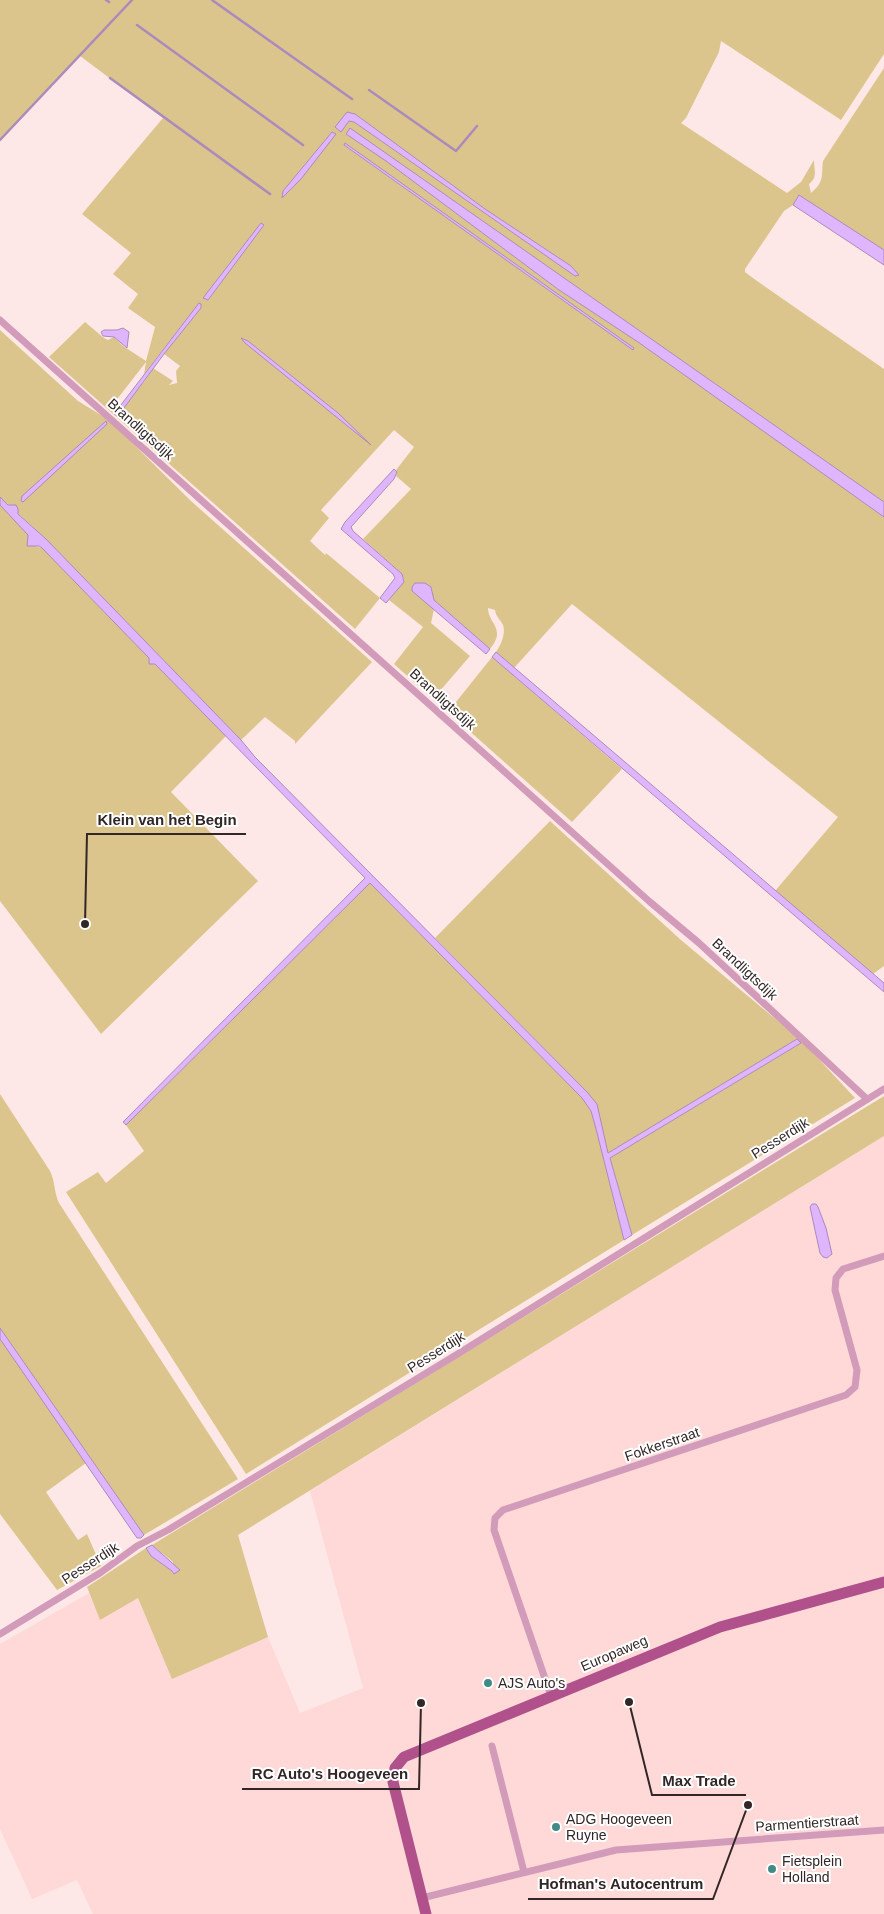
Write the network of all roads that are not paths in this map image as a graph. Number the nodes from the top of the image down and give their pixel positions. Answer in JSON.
{"nodes":[{"id":1,"x":0,"y":320,"type":"edge"},
{"id":2,"x":884,"y":1089,"type":"edge"},
{"id":3,"x":867,"y":1099,"type":"junction"},
{"id":4,"x":884,"y":1256,"type":"edge"},
{"id":5,"x":884,"y":1582,"type":"edge"},
{"id":6,"x":0,"y":1634,"type":"edge"},
{"id":7,"x":551,"y":1696,"type":"junction"},
{"id":8,"x":492,"y":1746,"type":"dead end"},
{"id":9,"x":884,"y":1830,"type":"edge"},
{"id":10,"x":524,"y":1872,"type":"junction"},
{"id":11,"x":422,"y":1898,"type":"junction"},
{"id":12,"x":426,"y":1914,"type":"edge"}],
"edges":[{"from":1,"to":3,"type":"street","name":"Brandligtsdijk"},
{"from":2,"to":3,"type":"street","name":"Pesserdijk"},
{"from":3,"to":6,"type":"street","name":"Pesserdijk"},
{"from":4,"to":7,"type":"street","name":"Fokkerstraat"},
{"from":5,"to":7,"type":"main road","name":"Europaweg"},
{"from":7,"to":11,"type":"main road","name":"Europaweg"},
{"from":8,"to":10,"type":"street"},
{"from":9,"to":10,"type":"street","name":"Parmentierstraat"},
{"from":10,"to":11,"type":"street","name":"Parmentierstraat"},
{"from":11,"to":12,"type":"main road","name":"Europaweg"}]}
